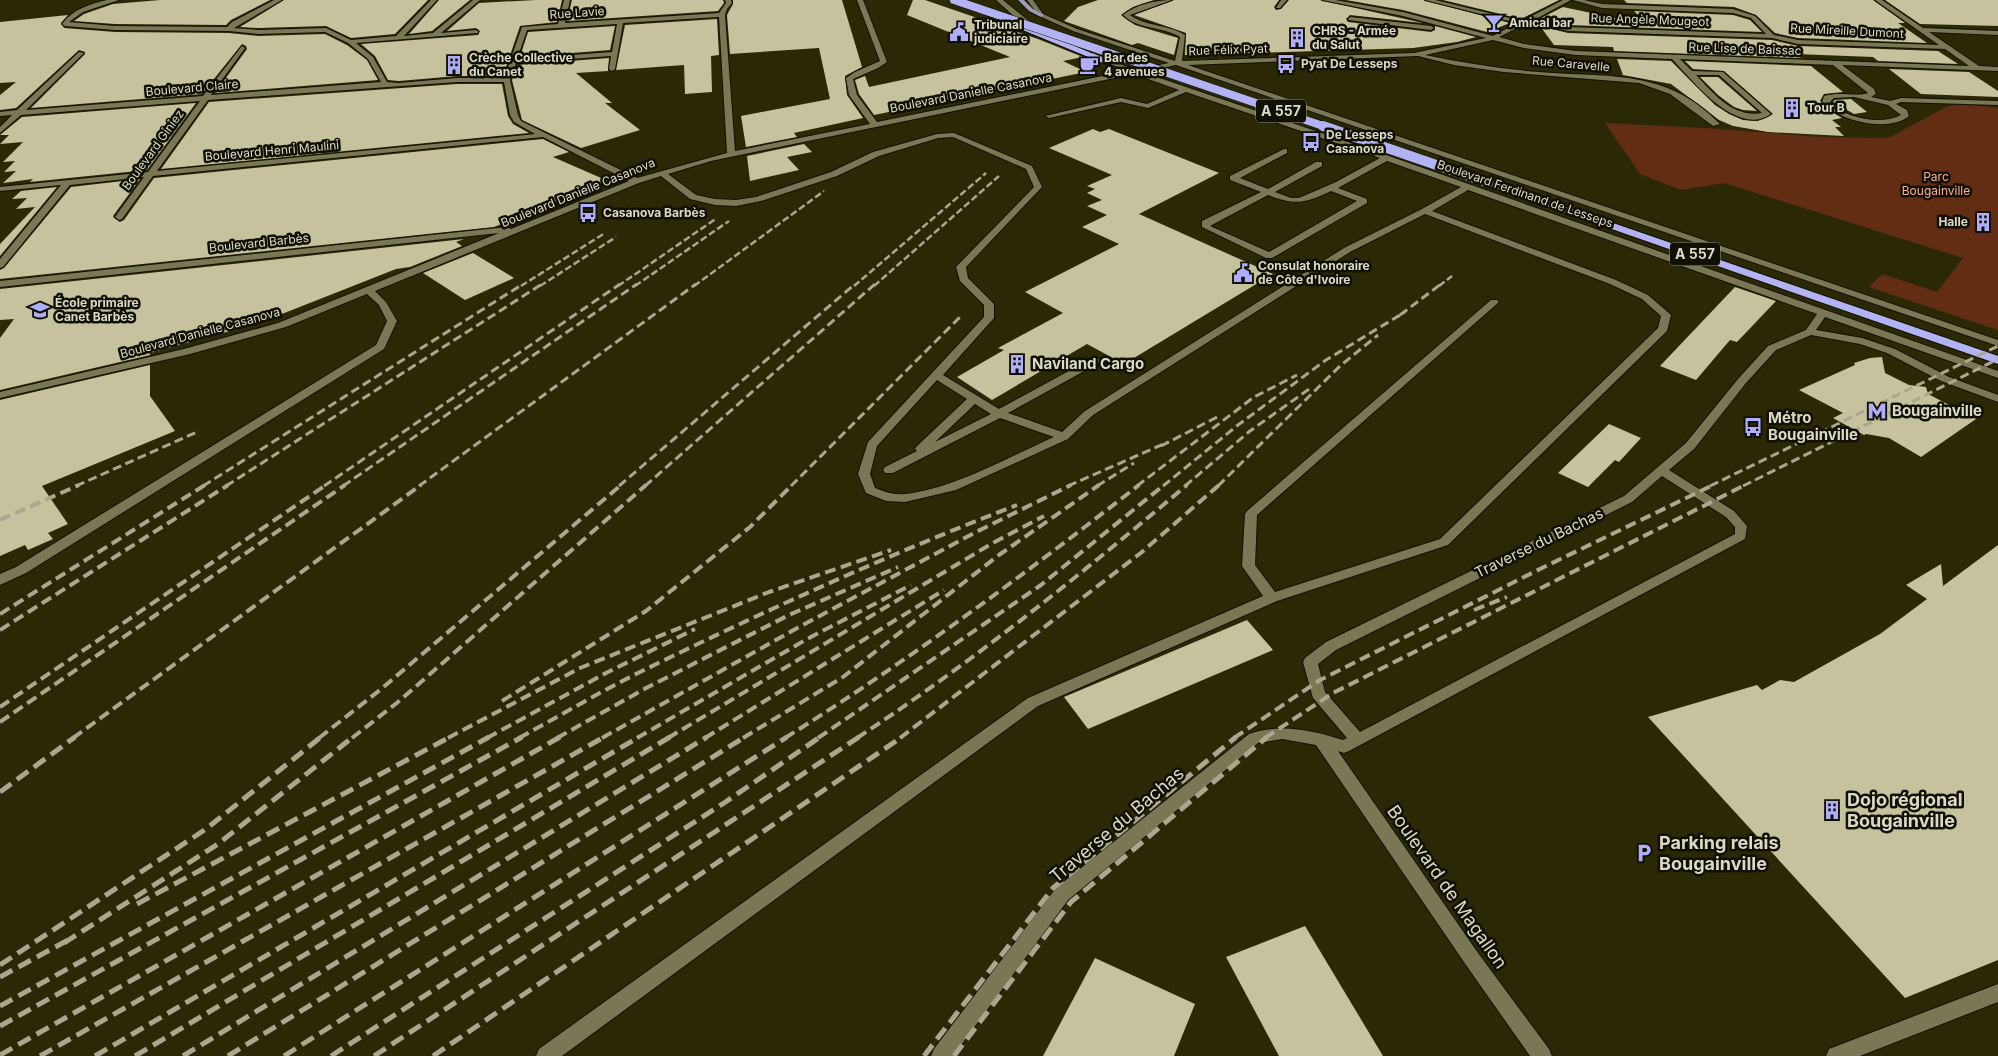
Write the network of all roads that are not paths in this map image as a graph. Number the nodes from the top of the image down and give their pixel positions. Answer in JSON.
{"nodes":[{"id":1,"x":116,"y":0,"type":"edge"},
{"id":2,"x":278,"y":0,"type":"edge"},
{"id":3,"x":434,"y":0,"type":"edge"},
{"id":4,"x":477,"y":0,"type":"edge"},
{"id":5,"x":566,"y":0,"type":"edge"},
{"id":6,"x":728,"y":0,"type":"edge"},
{"id":7,"x":860,"y":0,"type":"edge"},
{"id":8,"x":954,"y":0,"type":"edge"},
{"id":9,"x":967,"y":0,"type":"edge"},
{"id":10,"x":1021,"y":0,"type":"edge"},
{"id":11,"x":1030,"y":0,"type":"edge"},
{"id":12,"x":1169,"y":0,"type":"edge"},
{"id":13,"x":1284,"y":0,"type":"edge"},
{"id":14,"x":1325,"y":0,"type":"edge"},
{"id":15,"x":1428,"y":0,"type":"edge"},
{"id":16,"x":1568,"y":0,"type":"edge"},
{"id":17,"x":1576,"y":0,"type":"edge"},
{"id":18,"x":1878,"y":0,"type":"edge"},
{"id":19,"x":259,"y":2,"type":"dead end"},
{"id":20,"x":996,"y":2,"type":"edge"},
{"id":21,"x":1278,"y":7,"type":"dead end"},
{"id":22,"x":722,"y":15,"type":"junction"},
{"id":23,"x":1041,"y":15,"type":"junction"},
{"id":24,"x":1350,"y":18,"type":"dead end"},
{"id":25,"x":1525,"y":21,"type":"junction"},
{"id":26,"x":620,"y":22,"type":"junction"},
{"id":27,"x":561,"y":26,"type":"junction"},
{"id":28,"x":211,"y":28,"type":"junction"},
{"id":29,"x":230,"y":29,"type":"junction"},
{"id":30,"x":1922,"y":30,"type":"junction"},
{"id":31,"x":1468,"y":31,"type":"junction"},
{"id":32,"x":476,"y":32,"type":"dead end"},
{"id":33,"x":1998,"y":33,"type":"edge"},
{"id":34,"x":435,"y":35,"type":"junction"},
{"id":35,"x":1772,"y":36,"type":"junction"},
{"id":36,"x":399,"y":38,"type":"junction"},
{"id":37,"x":1493,"y":38,"type":"junction"},
{"id":38,"x":1079,"y":41,"type":"junction"},
{"id":39,"x":350,"y":42,"type":"junction"},
{"id":40,"x":1947,"y":47,"type":"junction"},
{"id":41,"x":242,"y":48,"type":"dead end"},
{"id":42,"x":80,"y":52,"type":"dead end"},
{"id":43,"x":614,"y":54,"type":"junction"},
{"id":44,"x":1414,"y":55,"type":"junction"},
{"id":45,"x":1675,"y":58,"type":"junction"},
{"id":46,"x":514,"y":61,"type":"junction"},
{"id":47,"x":1106,"y":61,"type":"junction"},
{"id":48,"x":1178,"y":63,"type":"junction"},
{"id":49,"x":1835,"y":63,"type":"junction"},
{"id":50,"x":1164,"y":66,"type":"junction"},
{"id":51,"x":612,"y":69,"type":"dead end"},
{"id":52,"x":1978,"y":69,"type":"junction"},
{"id":53,"x":1998,"y":69,"type":"edge"},
{"id":54,"x":1134,"y":72,"type":"junction"},
{"id":55,"x":1690,"y":73,"type":"junction"},
{"id":56,"x":507,"y":80,"type":"junction"},
{"id":57,"x":385,"y":84,"type":"junction"},
{"id":58,"x":1233,"y":88,"type":"junction"},
{"id":59,"x":1185,"y":90,"type":"junction"},
{"id":60,"x":1866,"y":96,"type":"junction"},
{"id":61,"x":205,"y":98,"type":"junction"},
{"id":62,"x":1209,"y":98,"type":"junction"},
{"id":63,"x":1890,"y":103,"type":"junction"},
{"id":64,"x":1998,"y":103,"type":"edge"},
{"id":65,"x":1307,"y":108,"type":"junction"},
{"id":66,"x":20,"y":113,"type":"junction"},
{"id":67,"x":0,"y":114,"type":"edge"},
{"id":68,"x":1049,"y":116,"type":"dead end"},
{"id":69,"x":874,"y":124,"type":"junction"},
{"id":70,"x":1716,"y":124,"type":"dead end"},
{"id":71,"x":0,"y":131,"type":"edge"},
{"id":72,"x":546,"y":135,"type":"junction"},
{"id":73,"x":1444,"y":144,"type":"dead end"},
{"id":74,"x":1284,"y":151,"type":"dead end"},
{"id":75,"x":1433,"y":151,"type":"junction"},
{"id":76,"x":731,"y":154,"type":"junction"},
{"id":77,"x":1386,"y":158,"type":"junction"},
{"id":78,"x":1319,"y":164,"type":"dead end"},
{"id":79,"x":662,"y":173,"type":"junction"},
{"id":80,"x":149,"y":174,"type":"junction"},
{"id":81,"x":636,"y":181,"type":"junction"},
{"id":82,"x":68,"y":182,"type":"junction"},
{"id":83,"x":1329,"y":187,"type":"junction"},
{"id":84,"x":1467,"y":187,"type":"junction"},
{"id":85,"x":0,"y":189,"type":"edge"},
{"id":86,"x":1268,"y":192,"type":"junction"},
{"id":87,"x":1426,"y":211,"type":"junction"},
{"id":88,"x":118,"y":217,"type":"dead end"},
{"id":89,"x":521,"y":229,"type":"junction"},
{"id":90,"x":0,"y":265,"type":"edge"},
{"id":91,"x":0,"y":284,"type":"edge"},
{"id":92,"x":369,"y":290,"type":"junction"},
{"id":93,"x":1494,"y":302,"type":"dead end"},
{"id":94,"x":1824,"y":312,"type":"junction"},
{"id":95,"x":1906,"y":328,"type":"junction"},
{"id":96,"x":1810,"y":332,"type":"junction"},
{"id":97,"x":1998,"y":344,"type":"edge"},
{"id":98,"x":1998,"y":360,"type":"edge"},
{"id":99,"x":1096,"y":361,"type":"dead end"},
{"id":100,"x":1998,"y":364,"type":"edge"},
{"id":101,"x":936,"y":375,"type":"junction"},
{"id":102,"x":1998,"y":375,"type":"edge"},
{"id":103,"x":0,"y":395,"type":"edge"},
{"id":104,"x":974,"y":399,"type":"junction"},
{"id":105,"x":1998,"y":399,"type":"edge"},
{"id":106,"x":999,"y":414,"type":"junction"},
{"id":107,"x":1064,"y":437,"type":"junction"},
{"id":108,"x":910,"y":459,"type":"junction"},
{"id":109,"x":889,"y":470,"type":"dead end"},
{"id":110,"x":1660,"y":470,"type":"junction"},
{"id":111,"x":0,"y":580,"type":"edge"},
{"id":112,"x":1272,"y":598,"type":"junction"},
{"id":113,"x":1321,"y":739,"type":"junction"},
{"id":114,"x":1357,"y":739,"type":"junction"},
{"id":115,"x":1998,"y":993,"type":"edge"},
{"id":116,"x":546,"y":1056,"type":"edge"},
{"id":117,"x":941,"y":1056,"type":"edge"},
{"id":118,"x":1542,"y":1056,"type":"edge"},
{"id":119,"x":1836,"y":1056,"type":"edge"}],
"edges":[{"from":1,"to":28,"type":"street"},
{"from":2,"to":29,"type":"street"},
{"from":3,"to":36,"type":"street"},
{"from":4,"to":34,"type":"street"},
{"from":5,"to":27,"type":"street"},
{"from":6,"to":22,"type":"street"},
{"from":7,"to":69,"type":"street"},
{"from":8,"to":38,"type":"highway","number":"A 557","bridge":true},
{"from":9,"to":47,"type":"highway"},
{"from":10,"to":23,"type":"main road"},
{"from":11,"to":23,"type":"street"},
{"from":12,"to":48,"type":"street"},
{"from":13,"to":21,"type":"street"},
{"from":14,"to":31,"type":"street"},
{"from":15,"to":25,"type":"street","name":"Rue Angèle Mougeot"},
{"from":16,"to":25,"type":"street","name":"Rue Félix Pyat"},
{"from":17,"to":35,"type":"street","name":"Rue Mireille Dumont"},
{"from":18,"to":30,"type":"street"},
{"from":19,"to":28,"type":"street"},
{"from":20,"to":38,"type":"highway","bridge":true},
{"from":20,"to":47,"type":"street","name":"Boulevard Ferdinand de Lesseps"},
{"from":22,"to":26,"type":"street","name":"Rue Lavie"},
{"from":22,"to":76,"type":"street"},
{"from":23,"to":48,"type":"street","name":"Boulevard Ferdinand de Lesseps"},
{"from":24,"to":31,"type":"street"},
{"from":25,"to":35,"type":"street","name":"Rue Angèle Mougeot"},
{"from":25,"to":37,"type":"street","name":"Rue Félix Pyat"},
{"from":26,"to":27,"type":"street","name":"Rue Lavie"},
{"from":26,"to":43,"type":"street"},
{"from":27,"to":46,"type":"street","name":"Rue Lavie"},
{"from":28,"to":29,"type":"street"},
{"from":29,"to":39,"type":"street"},
{"from":30,"to":33,"type":"street"},
{"from":30,"to":40,"type":"street"},
{"from":31,"to":37,"type":"street","name":"Rue Lise de Baissac"},
{"from":32,"to":34,"type":"street"},
{"from":34,"to":36,"type":"street"},
{"from":35,"to":40,"type":"street","name":"Rue Mireille Dumont"},
{"from":36,"to":39,"type":"street"},
{"from":37,"to":44,"type":"street","name":"Rue Félix Pyat"},
{"from":37,"to":45,"type":"street","name":"Rue Lise de Baissac"},
{"from":38,"to":95,"type":"highway","number":"A 557","bridge":true},
{"from":39,"to":57,"type":"street"},
{"from":40,"to":52,"type":"street"},
{"from":41,"to":61,"type":"street","name":"Boulevard Giniez"},
{"from":42,"to":66,"type":"street"},
{"from":43,"to":46,"type":"street"},
{"from":43,"to":51,"type":"street"},
{"from":44,"to":48,"type":"street","name":"Rue Félix Pyat"},
{"from":44,"to":70,"type":"street","name":"Rue Caravelle"},
{"from":45,"to":49,"type":"street","name":"Rue Lise de Baissac"},
{"from":45,"to":55,"type":"street"},
{"from":46,"to":56,"type":"street"},
{"from":47,"to":54,"type":"street","name":"Boulevard Ferdinand de Lesseps"},
{"from":48,"to":50,"type":"street","name":"Boulevard Danielle Casanova"},
{"from":48,"to":65,"type":"street","name":"Boulevard Ferdinand de Lesseps"},
{"from":49,"to":52,"type":"street","name":"Rue Lise de Baissac"},
{"from":49,"to":60,"type":"street"},
{"from":50,"to":54,"type":"street","name":"Boulevard Danielle Casanova"},
{"from":50,"to":58,"type":"street"},
{"from":52,"to":53,"type":"street","name":"Rue Lise de Baissac"},
{"from":54,"to":59,"type":"street","name":"Boulevard Ferdinand de Lesseps"},
{"from":54,"to":69,"type":"street","name":"Boulevard Danielle Casanova"},
{"from":55,"to":55,"type":"street"},
{"from":56,"to":57,"type":"street","name":"Boulevard Claire"},
{"from":56,"to":72,"type":"street"},
{"from":57,"to":61,"type":"street","name":"Boulevard Claire"},
{"from":58,"to":62,"type":"street"},
{"from":58,"to":65,"type":"street"},
{"from":59,"to":62,"type":"street","name":"Boulevard Ferdinand de Lesseps"},
{"from":59,"to":68,"type":"street"},
{"from":60,"to":63,"type":"street"},
{"from":60,"to":63,"type":"street"},
{"from":61,"to":66,"type":"street","name":"Boulevard Claire"},
{"from":61,"to":80,"type":"street","name":"Boulevard Giniez"},
{"from":62,"to":77,"type":"street","name":"Boulevard Ferdinand de Lesseps"},
{"from":63,"to":64,"type":"street"},
{"from":65,"to":75,"type":"street","name":"Boulevard Ferdinand de Lesseps"},
{"from":66,"to":67,"type":"street","name":"Boulevard Claire"},
{"from":66,"to":71,"type":"street"},
{"from":69,"to":76,"type":"street","name":"Boulevard Danielle Casanova"},
{"from":72,"to":80,"type":"street","name":"Boulevard Henri Maulini"},
{"from":72,"to":81,"type":"street"},
{"from":73,"to":75,"type":"street"},
{"from":74,"to":86,"type":"street"},
{"from":75,"to":97,"type":"street","name":"Boulevard Ferdinand de Lesseps"},
{"from":76,"to":79,"type":"street","name":"Boulevard Danielle Casanova"},
{"from":77,"to":83,"type":"street"},
{"from":77,"to":84,"type":"street","name":"Boulevard Ferdinand de Lesseps"},
{"from":78,"to":86,"type":"street"},
{"from":79,"to":81,"type":"street","name":"Boulevard Danielle Casanova"},
{"from":79,"to":101,"type":"street"},
{"from":80,"to":82,"type":"street","name":"Boulevard Henri Maulini"},
{"from":80,"to":88,"type":"street","name":"Boulevard Giniez"},
{"from":81,"to":89,"type":"street","name":"Boulevard Danielle Casanova"},
{"from":82,"to":85,"type":"street","name":"Boulevard Henri Maulini"},
{"from":82,"to":90,"type":"street"},
{"from":83,"to":86,"type":"street"},
{"from":83,"to":86,"type":"street"},
{"from":84,"to":87,"type":"street"},
{"from":84,"to":94,"type":"street","name":"Boulevard Ferdinand de Lesseps"},
{"from":87,"to":107,"type":"street"},
{"from":87,"to":112,"type":"street"},
{"from":89,"to":91,"type":"street","name":"Boulevard Barbès"},
{"from":89,"to":92,"type":"street","name":"Boulevard Danielle Casanova"},
{"from":92,"to":103,"type":"street","name":"Boulevard Danielle Casanova"},
{"from":92,"to":111,"type":"street"},
{"from":93,"to":112,"type":"street"},
{"from":94,"to":96,"type":"street"},
{"from":94,"to":102,"type":"street","name":"Boulevard Ferdinand de Lesseps"},
{"from":95,"to":98,"type":"highway","number":"A 557"},
{"from":95,"to":100,"type":"highway"},
{"from":96,"to":105,"type":"street"},
{"from":96,"to":110,"type":"street","name":"Traverse du Bachas"},
{"from":99,"to":106,"type":"street"},
{"from":101,"to":104,"type":"street"},
{"from":101,"to":107,"type":"street"},
{"from":104,"to":106,"type":"street"},
{"from":104,"to":108,"type":"street"},
{"from":106,"to":107,"type":"street"},
{"from":106,"to":108,"type":"street"},
{"from":108,"to":109,"type":"street"},
{"from":110,"to":114,"type":"street","name":"Traverse du Bachas"},
{"from":110,"to":114,"type":"street"},
{"from":112,"to":116,"type":"street"},
{"from":113,"to":114,"type":"street","name":"Traverse du Bachas"},
{"from":113,"to":117,"type":"street","name":"Traverse du Bachas"},
{"from":113,"to":118,"type":"street","name":"Boulevard de Magallon"},
{"from":115,"to":119,"type":"street"}]}
